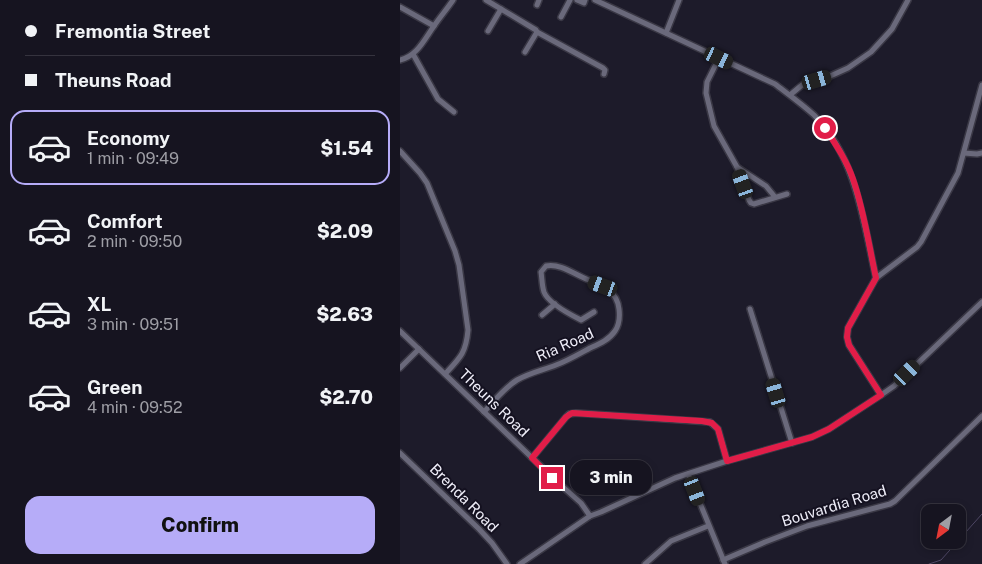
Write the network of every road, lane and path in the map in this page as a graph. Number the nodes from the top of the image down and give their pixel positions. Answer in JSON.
{"nodes":[{"id":1,"x":454,"y":0,"type":"edge"},
{"id":2,"x":486,"y":0,"type":"edge"},
{"id":3,"x":570,"y":0,"type":"edge"},
{"id":4,"x":577,"y":0,"type":"edge"},
{"id":5,"x":585,"y":0,"type":"edge"},
{"id":6,"x":595,"y":0,"type":"edge"},
{"id":7,"x":679,"y":0,"type":"edge"},
{"id":8,"x":908,"y":0,"type":"edge"},
{"id":9,"x":400,"y":7,"type":"edge"},
{"id":10,"x":501,"y":9,"type":"junction"},
{"id":11,"x":561,"y":17,"type":"dead end"},
{"id":12,"x":434,"y":26,"type":"junction"},
{"id":13,"x":488,"y":31,"type":"dead end"},
{"id":14,"x":537,"y":32,"type":"junction"},
{"id":15,"x":666,"y":33,"type":"junction"},
{"id":16,"x":525,"y":52,"type":"dead end"},
{"id":17,"x":413,"y":54,"type":"junction"},
{"id":18,"x":719,"y":58,"type":"junction"},
{"id":19,"x":400,"y":60,"type":"edge"},
{"id":20,"x":604,"y":74,"type":"dead end"},
{"id":21,"x":982,"y":85,"type":"edge"},
{"id":22,"x":790,"y":95,"type":"junction"},
{"id":23,"x":454,"y":112,"type":"dead end"},
{"id":24,"x":400,"y":151,"type":"edge"},
{"id":25,"x":982,"y":152,"type":"edge"},
{"id":26,"x":964,"y":153,"type":"junction"},
{"id":27,"x":737,"y":167,"type":"junction"},
{"id":28,"x":787,"y":194,"type":"dead end"},
{"id":29,"x":775,"y":197,"type":"junction"},
{"id":30,"x":876,"y":278,"type":"junction"},
{"id":31,"x":982,"y":302,"type":"edge"},
{"id":32,"x":555,"y":304,"type":"junction"},
{"id":33,"x":750,"y":308,"type":"dead end"},
{"id":34,"x":594,"y":312,"type":"dead end"},
{"id":35,"x":542,"y":315,"type":"dead end"},
{"id":36,"x":400,"y":331,"type":"edge"},
{"id":37,"x":419,"y":348,"type":"junction"},
{"id":38,"x":400,"y":368,"type":"edge"},
{"id":39,"x":445,"y":374,"type":"junction"},
{"id":40,"x":881,"y":395,"type":"junction"},
{"id":41,"x":484,"y":412,"type":"junction"},
{"id":42,"x":982,"y":416,"type":"edge"},
{"id":43,"x":792,"y":443,"type":"junction"},
{"id":44,"x":400,"y":453,"type":"edge"},
{"id":45,"x":532,"y":458,"type":"junction"},
{"id":46,"x":727,"y":461,"type":"junction"},
{"id":47,"x":688,"y":474,"type":"junction"},
{"id":48,"x":590,"y":516,"type":"junction"},
{"id":49,"x":708,"y":526,"type":"junction"},
{"id":50,"x":724,"y":562,"type":"edge"},
{"id":51,"x":507,"y":564,"type":"edge"},
{"id":52,"x":520,"y":564,"type":"edge"},
{"id":53,"x":645,"y":564,"type":"edge"}],
"edges":[{"from":1,"to":12,"type":"street"},
{"from":2,"to":10,"type":"street"},
{"from":3,"to":11,"type":"street"},
{"from":4,"to":5,"type":"street"},
{"from":6,"to":15,"type":"street"},
{"from":7,"to":15,"type":"street"},
{"from":8,"to":22,"type":"street"},
{"from":9,"to":12,"type":"street"},
{"from":10,"to":13,"type":"street"},
{"from":10,"to":14,"type":"street"},
{"from":12,"to":17,"type":"street"},
{"from":14,"to":16,"type":"street"},
{"from":14,"to":20,"type":"street"},
{"from":15,"to":18,"type":"street"},
{"from":17,"to":19,"type":"street"},
{"from":17,"to":23,"type":"street"},
{"from":18,"to":22,"type":"street"},
{"from":18,"to":27,"type":"street"},
{"from":21,"to":26,"type":"street"},
{"from":22,"to":30,"type":"street"},
{"from":24,"to":39,"type":"street"},
{"from":25,"to":26,"type":"street"},
{"from":26,"to":30,"type":"street"},
{"from":27,"to":29,"type":"street"},
{"from":27,"to":29,"type":"street"},
{"from":28,"to":29,"type":"street"},
{"from":30,"to":40,"type":"street"},
{"from":31,"to":40,"type":"street"},
{"from":32,"to":34,"type":"street"},
{"from":32,"to":35,"type":"street"},
{"from":32,"to":41,"type":"street","name":"Ria Road"},
{"from":33,"to":43,"type":"street"},
{"from":36,"to":37,"type":"street","name":"Theuns Road"},
{"from":37,"to":38,"type":"street"},
{"from":37,"to":39,"type":"street","name":"Theuns Road"},
{"from":39,"to":41,"type":"street","name":"Theuns Road"},
{"from":40,"to":43,"type":"street"},
{"from":41,"to":45,"type":"street","name":"Theuns Road"},
{"from":42,"to":50,"type":"street","name":"Bouvardia Road"},
{"from":43,"to":46,"type":"street"},
{"from":44,"to":51,"type":"street","name":"Brenda Road"},
{"from":45,"to":46,"type":"street"},
{"from":45,"to":48,"type":"street","name":"Theuns Road"},
{"from":46,"to":47,"type":"street"},
{"from":47,"to":48,"type":"street"},
{"from":47,"to":49,"type":"street"},
{"from":48,"to":52,"type":"street"},
{"from":49,"to":50,"type":"street"},
{"from":49,"to":53,"type":"street"}]}
